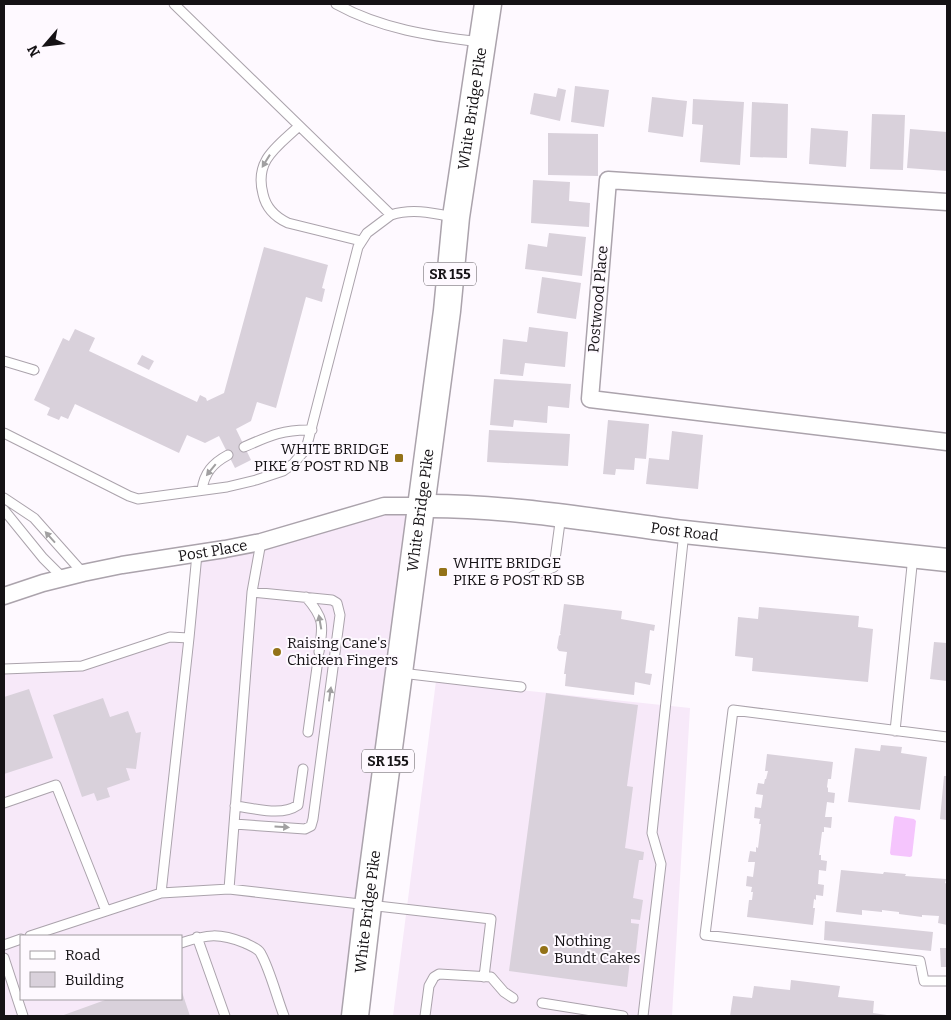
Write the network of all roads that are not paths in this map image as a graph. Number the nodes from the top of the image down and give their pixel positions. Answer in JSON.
{"nodes":[{"id":1,"x":174,"y":4,"type":"edge"},
{"id":2,"x":336,"y":4,"type":"edge"},
{"id":3,"x":488,"y":4,"type":"edge"},
{"id":4,"x":483,"y":42,"type":"junction"},
{"id":5,"x":299,"y":126,"type":"junction"},
{"id":6,"x":947,"y":202,"type":"edge"},
{"id":7,"x":391,"y":215,"type":"junction"},
{"id":8,"x":456,"y":217,"type":"junction"},
{"id":9,"x":361,"y":241,"type":"junction"},
{"id":10,"x":4,"y":361,"type":"edge"},
{"id":11,"x":34,"y":370,"type":"dead end"},
{"id":12,"x":312,"y":430,"type":"junction"},
{"id":13,"x":4,"y":433,"type":"edge"},
{"id":14,"x":947,"y":442,"type":"edge"},
{"id":15,"x":244,"y":447,"type":"dead end"},
{"id":16,"x":228,"y":455,"type":"dead end"},
{"id":17,"x":202,"y":490,"type":"junction"},
{"id":18,"x":4,"y":498,"type":"edge"},
{"id":19,"x":421,"y":506,"type":"junction"},
{"id":20,"x":4,"y":510,"type":"edge"},
{"id":21,"x":561,"y":515,"type":"junction"},
{"id":22,"x":684,"y":532,"type":"junction"},
{"id":23,"x":261,"y":542,"type":"junction"},
{"id":24,"x":197,"y":554,"type":"junction"},
{"id":25,"x":912,"y":556,"type":"junction"},
{"id":26,"x":947,"y":560,"type":"edge"},
{"id":27,"x":83,"y":573,"type":"junction"},
{"id":28,"x":533,"y":576,"type":"dead end"},
{"id":29,"x":63,"y":578,"type":"junction"},
{"id":30,"x":252,"y":592,"type":"junction"},
{"id":31,"x":4,"y":596,"type":"edge"},
{"id":32,"x":306,"y":597,"type":"junction"},
{"id":33,"x":189,"y":638,"type":"junction"},
{"id":34,"x":319,"y":652,"type":"dead end"},
{"id":35,"x":317,"y":668,"type":"dead end"},
{"id":36,"x":4,"y":669,"type":"edge"},
{"id":37,"x":400,"y":673,"type":"junction"},
{"id":38,"x":521,"y":687,"type":"dead end"},
{"id":39,"x":308,"y":732,"type":"dead end"},
{"id":40,"x":895,"y":732,"type":"junction"},
{"id":41,"x":947,"y":737,"type":"edge"},
{"id":42,"x":303,"y":769,"type":"dead end"},
{"id":43,"x":4,"y":803,"type":"edge"},
{"id":44,"x":236,"y":806,"type":"junction"},
{"id":45,"x":234,"y":824,"type":"junction"},
{"id":46,"x":229,"y":890,"type":"junction"},
{"id":47,"x":161,"y":893,"type":"junction"},
{"id":48,"x":368,"y":906,"type":"junction"},
{"id":49,"x":106,"y":911,"type":"junction"},
{"id":50,"x":49,"y":933,"type":"edge"},
{"id":51,"x":36,"y":935,"type":"edge"},
{"id":52,"x":198,"y":937,"type":"junction"},
{"id":53,"x":20,"y":939,"type":"edge"},
{"id":54,"x":182,"y":943,"type":"edge"},
{"id":55,"x":4,"y":945,"type":"edge"},
{"id":56,"x":4,"y":958,"type":"edge"},
{"id":57,"x":487,"y":977,"type":"junction"},
{"id":58,"x":947,"y":981,"type":"edge"},
{"id":59,"x":513,"y":998,"type":"dead end"},
{"id":60,"x":542,"y":1003,"type":"dead end"},
{"id":61,"x":23,"y":1016,"type":"edge"},
{"id":62,"x":225,"y":1016,"type":"edge"},
{"id":63,"x":284,"y":1016,"type":"edge"},
{"id":64,"x":356,"y":1016,"type":"edge"},
{"id":65,"x":425,"y":1016,"type":"edge"},
{"id":66,"x":623,"y":1016,"type":"edge"},
{"id":67,"x":643,"y":1016,"type":"edge"}],
"edges":[{"from":1,"to":5,"type":"lane"},
{"from":2,"to":4,"type":"lane"},
{"from":3,"to":4,"type":"main road","name":"White Bridge Pike","number":"SR 155"},
{"from":4,"to":8,"type":"main road","name":"White Bridge Pike","number":"SR 155"},
{"from":5,"to":7,"type":"lane"},
{"from":5,"to":9,"type":"lane","one_way":true},
{"from":6,"to":14,"type":"street","name":"Postwood Place"},
{"from":7,"to":8,"type":"lane"},
{"from":7,"to":9,"type":"lane"},
{"from":8,"to":19,"type":"main road","name":"White Bridge Pike","number":"SR 155"},
{"from":9,"to":12,"type":"lane"},
{"from":10,"to":11,"type":"lane"},
{"from":12,"to":15,"type":"lane"},
{"from":12,"to":17,"type":"lane"},
{"from":13,"to":17,"type":"lane"},
{"from":16,"to":17,"type":"lane","one_way":true},
{"from":27,"to":18,"type":"lane","one_way":true},
{"from":19,"to":21,"type":"street","name":"Post Road"},
{"from":19,"to":23,"type":"street","name":"Post Place"},
{"from":19,"to":37,"type":"main road","name":"White Bridge Pike","number":"SR 155"},
{"from":20,"to":29,"type":"lane"},
{"from":21,"to":22,"type":"street","name":"Post Road"},
{"from":21,"to":28,"type":"lane"},
{"from":22,"to":25,"type":"street","name":"Post Road"},
{"from":22,"to":67,"type":"lane"},
{"from":23,"to":24,"type":"street","name":"Post Place"},
{"from":23,"to":30,"type":"lane"},
{"from":24,"to":27,"type":"street","name":"Post Place"},
{"from":24,"to":33,"type":"lane"},
{"from":25,"to":26,"type":"street","name":"Post Road"},
{"from":25,"to":40,"type":"lane"},
{"from":27,"to":29,"type":"street","name":"Post Place"},
{"from":29,"to":31,"type":"street","name":"Post Place"},
{"from":30,"to":32,"type":"lane"},
{"from":30,"to":44,"type":"lane"},
{"from":34,"to":32,"type":"lane","one_way":true},
{"from":45,"to":32,"type":"lane","one_way":true},
{"from":33,"to":36,"type":"lane"},
{"from":33,"to":47,"type":"lane"},
{"from":35,"to":39,"type":"lane"},
{"from":37,"to":38,"type":"lane"},
{"from":37,"to":48,"type":"main road","name":"White Bridge Pike","number":"SR 155"},
{"from":40,"to":41,"type":"lane"},
{"from":40,"to":58,"type":"lane"},
{"from":42,"to":44,"type":"lane"},
{"from":43,"to":49,"type":"lane"},
{"from":44,"to":45,"type":"lane"},
{"from":45,"to":46,"type":"lane"},
{"from":46,"to":47,"type":"lane"},
{"from":46,"to":48,"type":"lane"},
{"from":47,"to":49,"type":"lane"},
{"from":48,"to":57,"type":"lane"},
{"from":48,"to":64,"type":"main road","name":"White Bridge Pike","number":"SR 155"},
{"from":49,"to":50,"type":"lane"},
{"from":50,"to":51,"type":"lane"},
{"from":52,"to":54,"type":"lane"},
{"from":52,"to":62,"type":"lane"},
{"from":52,"to":63,"type":"lane"},
{"from":53,"to":55,"type":"lane"},
{"from":56,"to":61,"type":"lane"},
{"from":57,"to":59,"type":"lane"},
{"from":57,"to":65,"type":"lane"},
{"from":60,"to":66,"type":"lane"}]}
